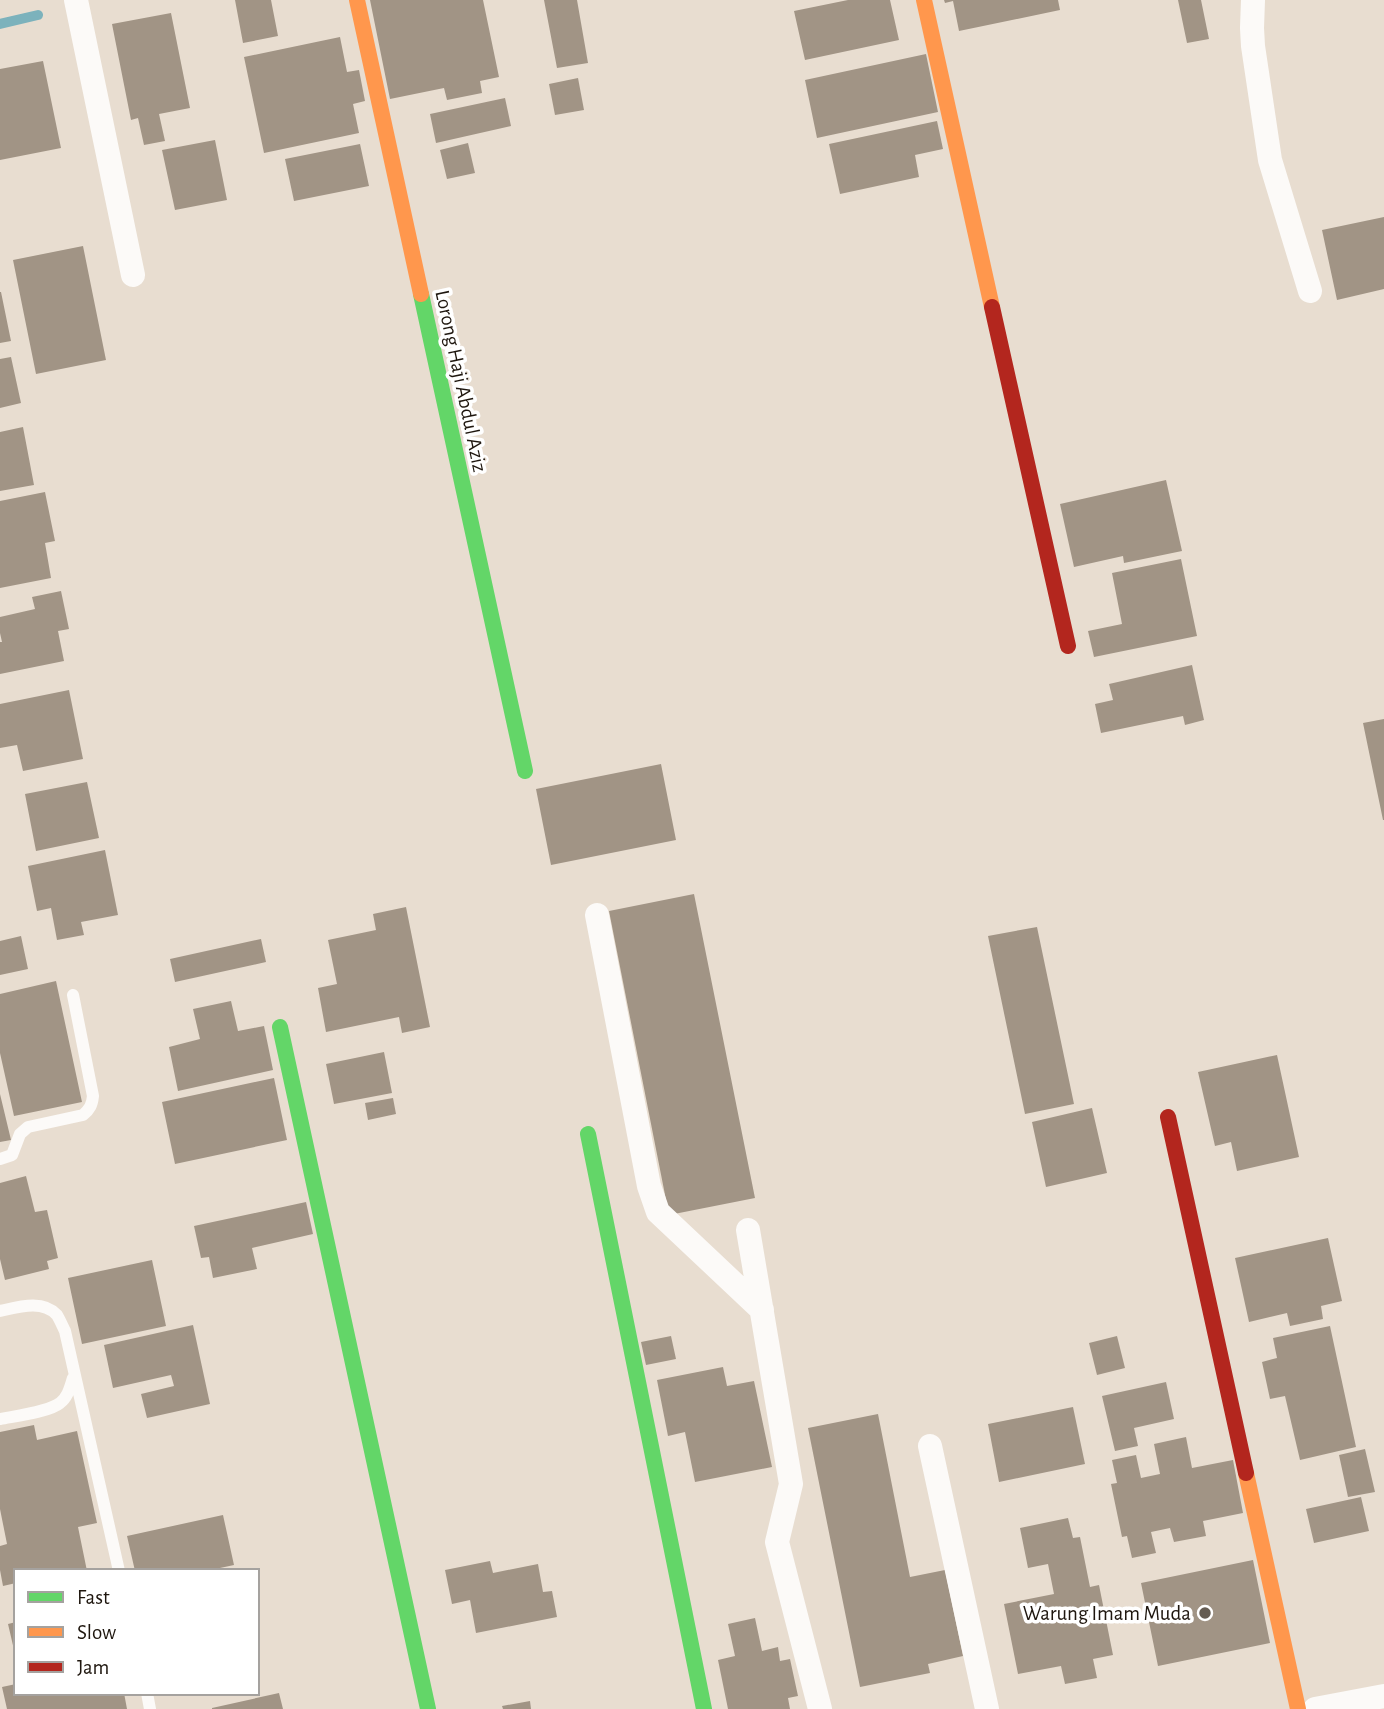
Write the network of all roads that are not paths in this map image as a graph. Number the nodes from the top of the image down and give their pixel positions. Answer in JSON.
{"nodes":[{"id":1,"x":76,"y":0,"type":"edge"},
{"id":2,"x":357,"y":0,"type":"edge"},
{"id":3,"x":923,"y":0,"type":"edge"},
{"id":4,"x":1253,"y":0,"type":"edge"},
{"id":5,"x":133,"y":275,"type":"dead end"},
{"id":6,"x":1310,"y":291,"type":"dead end"},
{"id":7,"x":1068,"y":646,"type":"dead end"},
{"id":8,"x":525,"y":771,"type":"dead end"},
{"id":9,"x":597,"y":915,"type":"dead end"},
{"id":10,"x":73,"y":995,"type":"dead end"},
{"id":11,"x":280,"y":1027,"type":"dead end"},
{"id":12,"x":1168,"y":1117,"type":"dead end"},
{"id":13,"x":589,"y":1134,"type":"dead end"},
{"id":14,"x":0,"y":1159,"type":"edge"},
{"id":15,"x":748,"y":1230,"type":"dead end"},
{"id":16,"x":762,"y":1310,"type":"junction"},
{"id":17,"x":0,"y":1311,"type":"edge"},
{"id":18,"x":74,"y":1374,"type":"junction"},
{"id":19,"x":0,"y":1419,"type":"edge"},
{"id":20,"x":930,"y":1446,"type":"dead end"},
{"id":21,"x":119,"y":1569,"type":"edge"},
{"id":22,"x":1384,"y":1696,"type":"edge"},
{"id":23,"x":428,"y":1709,"type":"edge"},
{"id":24,"x":704,"y":1709,"type":"edge"},
{"id":25,"x":820,"y":1709,"type":"edge"},
{"id":26,"x":987,"y":1709,"type":"edge"},
{"id":27,"x":1298,"y":1709,"type":"edge"},
{"id":28,"x":1315,"y":1709,"type":"edge"}],
"edges":[{"from":1,"to":5,"type":"street"},
{"from":2,"to":8,"type":"street","name":"Lorong Haji Abdul Aziz"},
{"from":3,"to":7,"type":"street"},
{"from":4,"to":6,"type":"street"},
{"from":9,"to":16,"type":"street"},
{"from":10,"to":14,"type":"lane"},
{"from":11,"to":23,"type":"street"},
{"from":12,"to":27,"type":"street"},
{"from":13,"to":24,"type":"street"},
{"from":15,"to":16,"type":"street"},
{"from":16,"to":25,"type":"street"},
{"from":17,"to":18,"type":"lane"},
{"from":18,"to":19,"type":"lane"},
{"from":18,"to":21,"type":"lane"},
{"from":20,"to":26,"type":"street"},
{"from":22,"to":28,"type":"street"}]}
